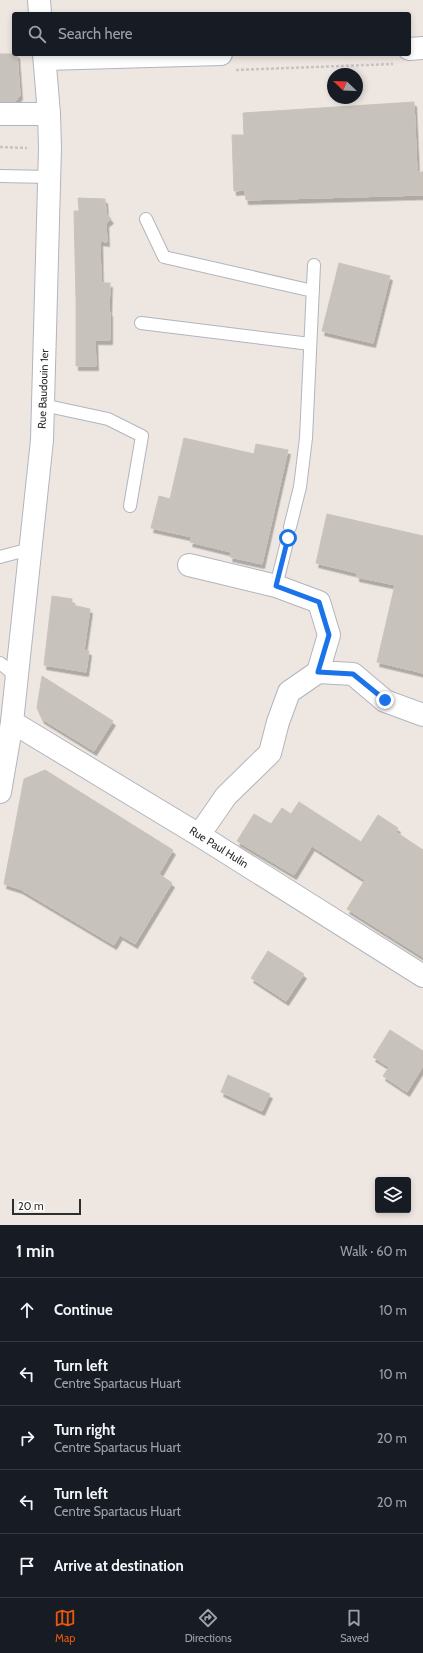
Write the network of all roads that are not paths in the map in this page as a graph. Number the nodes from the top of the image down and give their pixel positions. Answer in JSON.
{"nodes":[{"id":1,"x":39,"y":0,"type":"edge"},
{"id":2,"x":40,"y":12,"type":"edge"},
{"id":3,"x":423,"y":48,"type":"edge"},
{"id":4,"x":411,"y":49,"type":"edge"},
{"id":5,"x":44,"y":56,"type":"edge"},
{"id":6,"x":0,"y":114,"type":"edge"},
{"id":7,"x":50,"y":114,"type":"junction"},
{"id":8,"x":0,"y":176,"type":"edge"},
{"id":9,"x":50,"y":177,"type":"junction"},
{"id":10,"x":146,"y":219,"type":"dead end"},
{"id":11,"x":314,"y":265,"type":"dead end"},
{"id":12,"x":313,"y":291,"type":"junction"},
{"id":13,"x":141,"y":322,"type":"dead end"},
{"id":14,"x":310,"y":344,"type":"junction"},
{"id":15,"x":42,"y":405,"type":"junction"},
{"id":16,"x":130,"y":506,"type":"dead end"},
{"id":17,"x":30,"y":549,"type":"junction"},
{"id":18,"x":0,"y":557,"type":"edge"},
{"id":19,"x":189,"y":565,"type":"dead end"},
{"id":20,"x":276,"y":586,"type":"junction"},
{"id":21,"x":0,"y":663,"type":"edge"},
{"id":22,"x":318,"y":672,"type":"junction"},
{"id":23,"x":17,"y":677,"type":"junction"},
{"id":24,"x":423,"y":715,"type":"edge"},
{"id":25,"x":12,"y":722,"type":"junction"},
{"id":26,"x":0,"y":792,"type":"edge"},
{"id":27,"x":199,"y":835,"type":"junction"},
{"id":28,"x":423,"y":976,"type":"edge"}],
"edges":[{"from":1,"to":2,"type":"street"},
{"from":3,"to":4,"type":"street"},
{"from":5,"to":7,"type":"street","name":"Rue Baudouin 1er"},
{"from":6,"to":7,"type":"street"},
{"from":7,"to":9,"type":"street","name":"Rue Baudouin 1er"},
{"from":8,"to":9,"type":"lane"},
{"from":9,"to":15,"type":"street","name":"Rue Baudouin 1er"},
{"from":10,"to":12,"type":"lane"},
{"from":11,"to":12,"type":"lane"},
{"from":12,"to":14,"type":"lane"},
{"from":13,"to":14,"type":"lane"},
{"from":14,"to":20,"type":"lane"},
{"from":15,"to":16,"type":"lane"},
{"from":15,"to":17,"type":"street","name":"Rue Baudouin 1er"},
{"from":17,"to":18,"type":"lane"},
{"from":17,"to":23,"type":"street","name":"Rue Baudouin 1er"},
{"from":19,"to":20,"type":"street"},
{"from":20,"to":22,"type":"street"},
{"from":21,"to":23,"type":"lane"},
{"from":22,"to":24,"type":"street"},
{"from":22,"to":27,"type":"street"},
{"from":23,"to":25,"type":"street","name":"Rue Baudouin 1er"},
{"from":25,"to":26,"type":"street","name":"Rue Baudouin 1er"},
{"from":25,"to":27,"type":"street","name":"Rue Paul Hulin"},
{"from":27,"to":28,"type":"street","name":"Rue Paul Hulin"}]}
